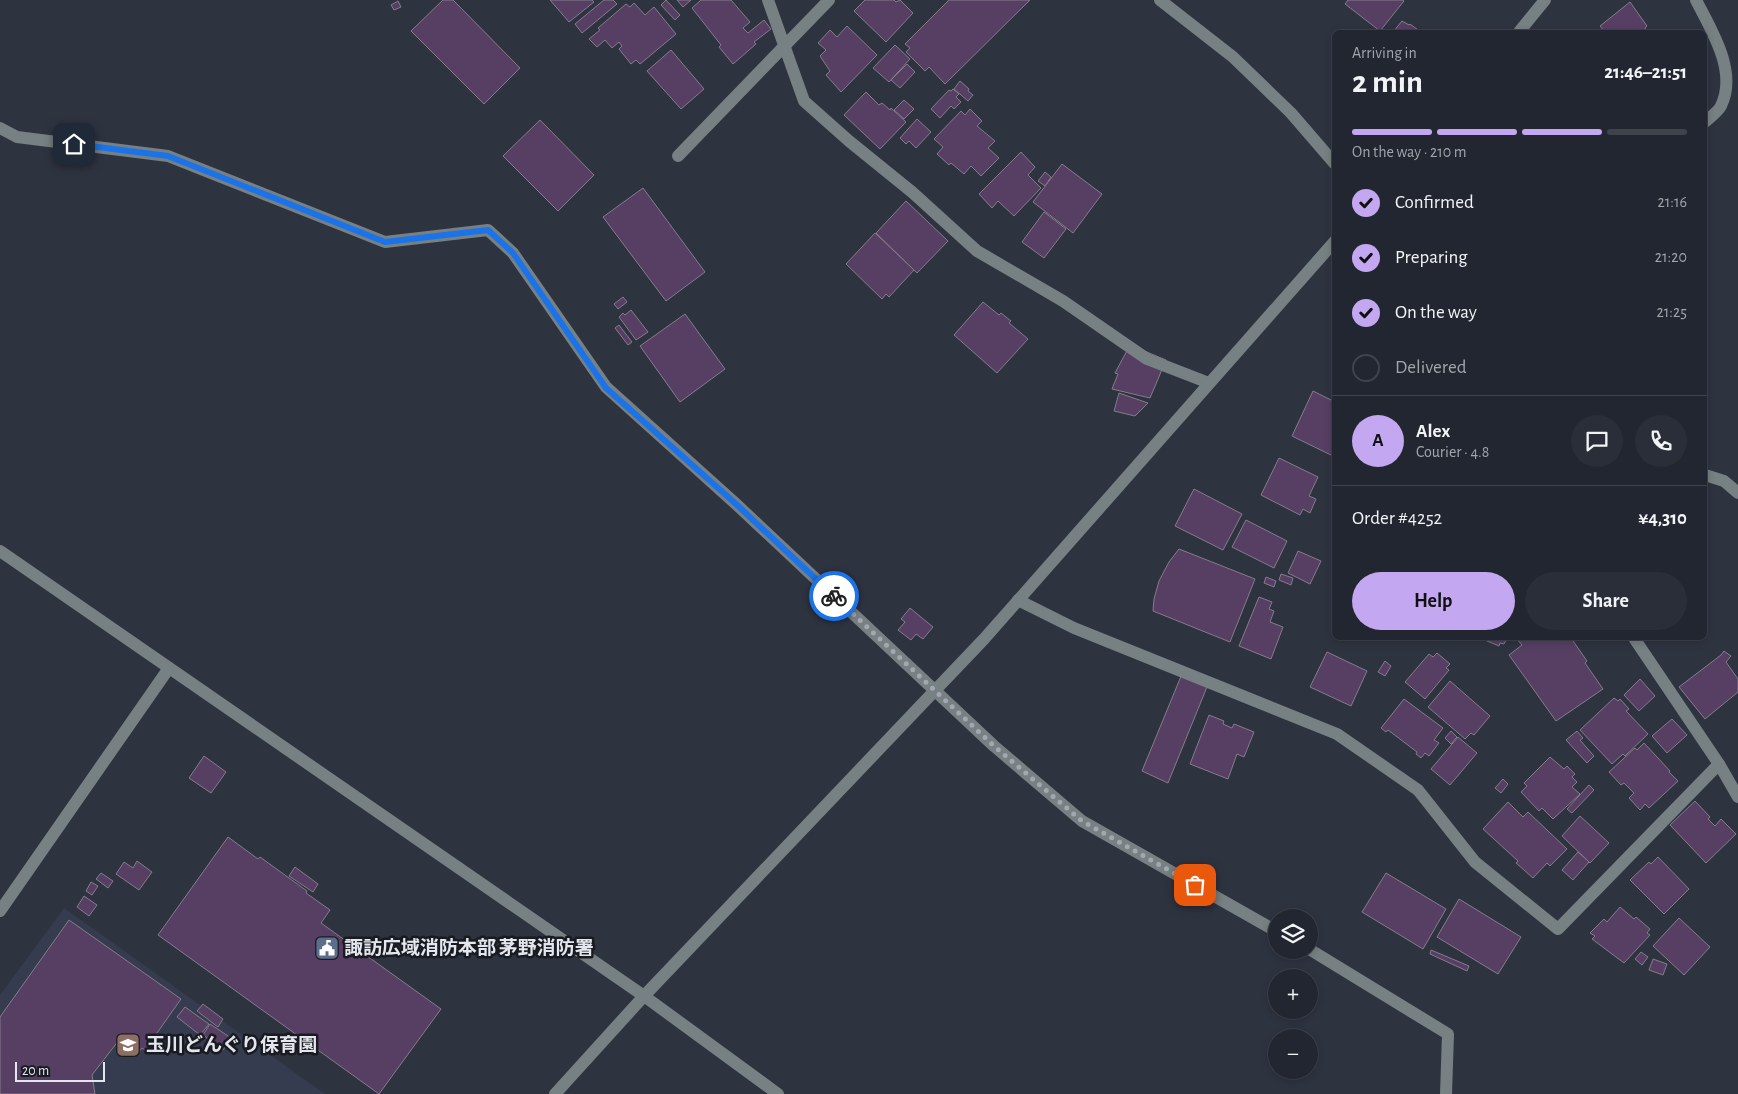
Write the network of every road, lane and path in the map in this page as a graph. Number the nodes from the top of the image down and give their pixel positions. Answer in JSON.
{"nodes":[{"id":1,"x":768,"y":0,"type":"edge"},
{"id":2,"x":829,"y":0,"type":"edge"},
{"id":3,"x":1160,"y":0,"type":"edge"},
{"id":4,"x":1545,"y":0,"type":"edge"},
{"id":5,"x":1696,"y":0,"type":"edge"},
{"id":6,"x":1521,"y":30,"type":"edge"},
{"id":7,"x":784,"y":47,"type":"junction"},
{"id":8,"x":1707,"y":120,"type":"edge"},
{"id":9,"x":0,"y":128,"type":"edge"},
{"id":10,"x":678,"y":156,"type":"dead end"},
{"id":11,"x":1332,"y":161,"type":"edge"},
{"id":12,"x":1332,"y":243,"type":"edge"},
{"id":13,"x":1209,"y":382,"type":"junction"},
{"id":14,"x":1707,"y":476,"type":"edge"},
{"id":15,"x":1738,"y":493,"type":"edge"},
{"id":16,"x":0,"y":551,"type":"edge"},
{"id":17,"x":1018,"y":600,"type":"junction"},
{"id":18,"x":1635,"y":640,"type":"edge"},
{"id":19,"x":169,"y":668,"type":"junction"},
{"id":20,"x":934,"y":691,"type":"junction"},
{"id":21,"x":1719,"y":764,"type":"junction"},
{"id":22,"x":1738,"y":797,"type":"edge"},
{"id":23,"x":0,"y":911,"type":"edge"},
{"id":24,"x":1268,"y":926,"type":"edge"},
{"id":25,"x":1318,"y":955,"type":"edge"},
{"id":26,"x":644,"y":996,"type":"junction"},
{"id":27,"x":555,"y":1094,"type":"edge"},
{"id":28,"x":778,"y":1094,"type":"edge"},
{"id":29,"x":1446,"y":1094,"type":"edge"}],
"edges":[{"from":1,"to":7,"type":"street"},
{"from":2,"to":7,"type":"street"},
{"from":3,"to":11,"type":"street"},
{"from":4,"to":6,"type":"street"},
{"from":5,"to":8,"type":"street"},
{"from":7,"to":10,"type":"street"},
{"from":7,"to":13,"type":"street"},
{"from":9,"to":20,"type":"street"},
{"from":12,"to":13,"type":"street"},
{"from":13,"to":17,"type":"street"},
{"from":14,"to":15,"type":"street"},
{"from":16,"to":19,"type":"street"},
{"from":17,"to":20,"type":"street"},
{"from":17,"to":21,"type":"street"},
{"from":18,"to":21,"type":"street"},
{"from":19,"to":23,"type":"street"},
{"from":19,"to":26,"type":"street"},
{"from":20,"to":24,"type":"street"},
{"from":20,"to":26,"type":"street"},
{"from":21,"to":22,"type":"street"},
{"from":25,"to":29,"type":"street"},
{"from":26,"to":27,"type":"street"},
{"from":26,"to":28,"type":"street"}]}
